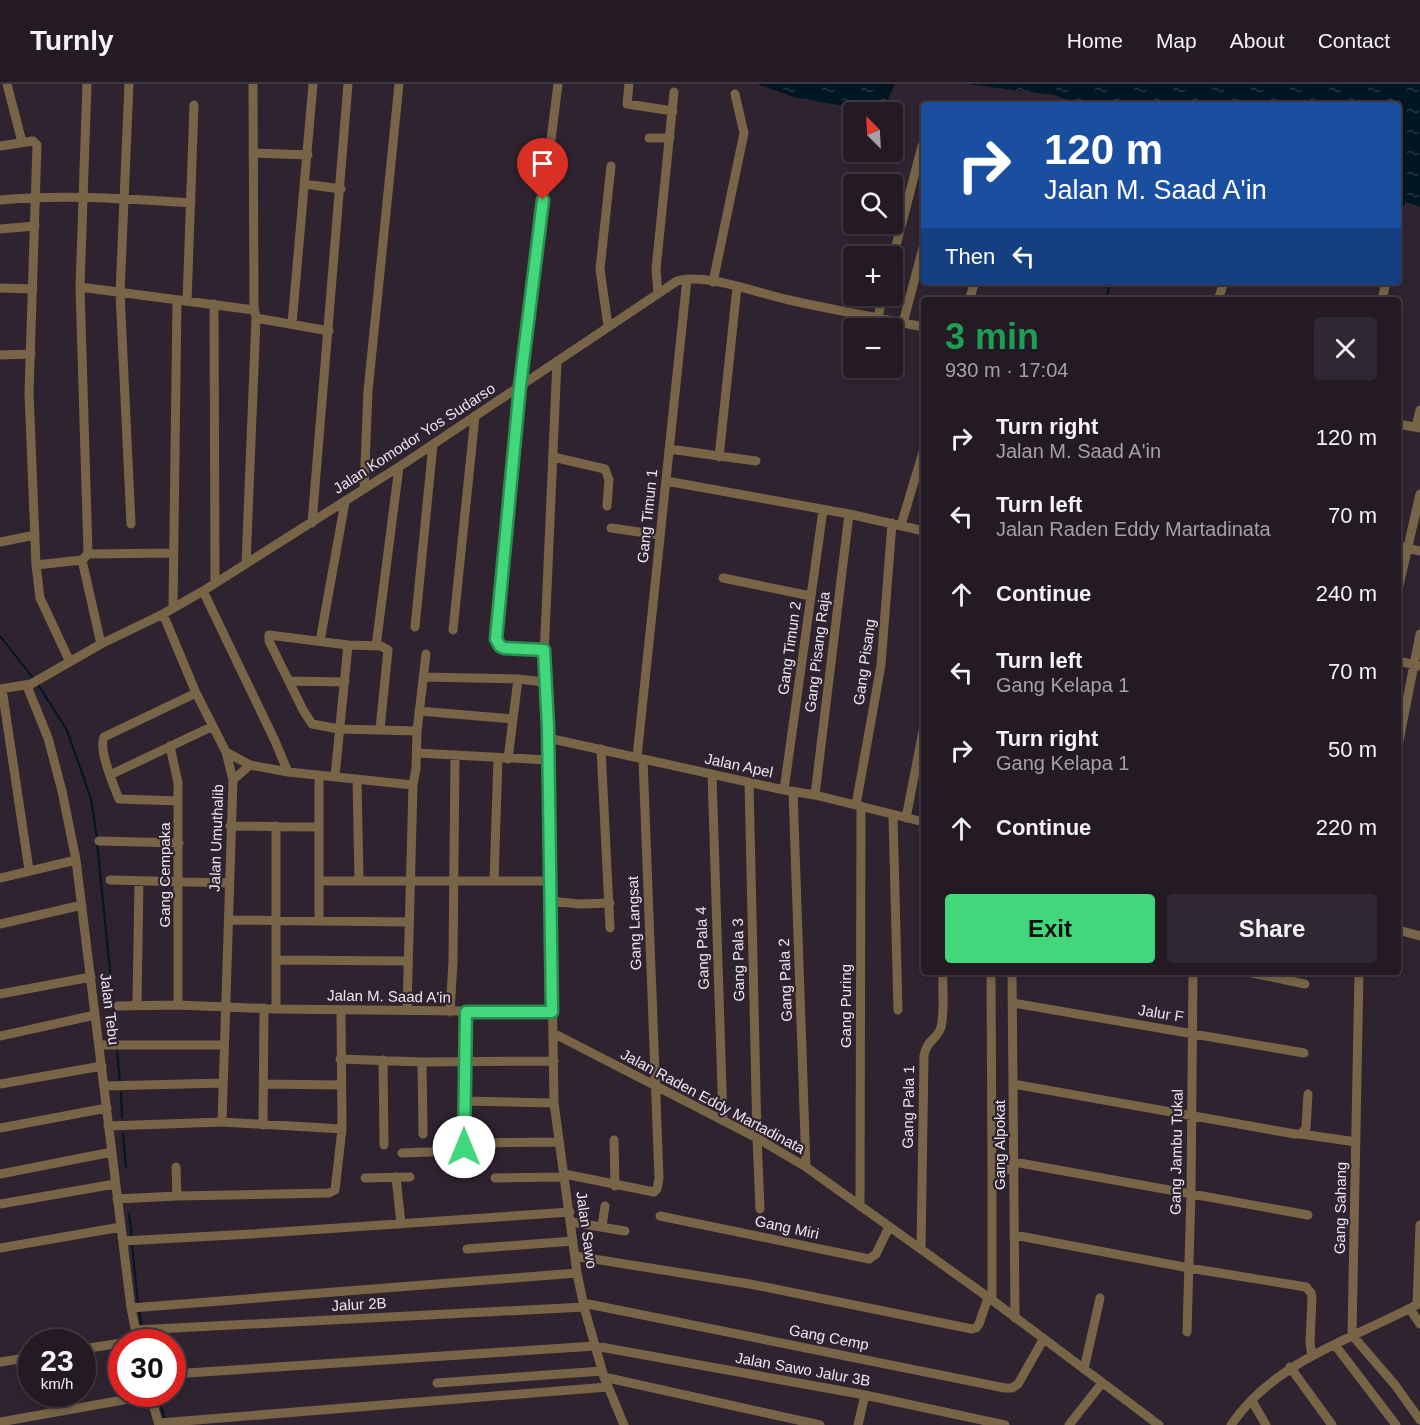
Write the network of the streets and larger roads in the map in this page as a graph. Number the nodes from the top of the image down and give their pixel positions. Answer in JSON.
{"nodes":[{"id":1,"x":7,"y":84,"type":"edge"},
{"id":2,"x":87,"y":84,"type":"edge"},
{"id":3,"x":129,"y":84,"type":"edge"},
{"id":4,"x":253,"y":84,"type":"edge"},
{"id":5,"x":313,"y":84,"type":"edge"},
{"id":6,"x":348,"y":84,"type":"edge"},
{"id":7,"x":399,"y":84,"type":"edge"},
{"id":8,"x":558,"y":84,"type":"edge"},
{"id":9,"x":629,"y":84,"type":"edge"},
{"id":10,"x":674,"y":92,"type":"dead end"},
{"id":11,"x":735,"y":94,"type":"dead end"},
{"id":12,"x":194,"y":105,"type":"dead end"},
{"id":13,"x":673,"y":111,"type":"junction"},
{"id":14,"x":649,"y":138,"type":"dead end"},
{"id":15,"x":670,"y":138,"type":"junction"},
{"id":16,"x":22,"y":142,"type":"junction"},
{"id":17,"x":0,"y":146,"type":"edge"},
{"id":18,"x":921,"y":150,"type":"edge"},
{"id":19,"x":253,"y":153,"type":"junction"},
{"id":20,"x":308,"y":155,"type":"junction"},
{"id":21,"x":611,"y":166,"type":"dead end"},
{"id":22,"x":304,"y":184,"type":"junction"},
{"id":23,"x":341,"y":189,"type":"junction"},
{"id":24,"x":36,"y":197,"type":"junction"},
{"id":25,"x":84,"y":198,"type":"junction"},
{"id":26,"x":122,"y":198,"type":"junction"},
{"id":27,"x":0,"y":200,"type":"edge"},
{"id":28,"x":191,"y":203,"type":"junction"},
{"id":29,"x":35,"y":226,"type":"junction"},
{"id":30,"x":0,"y":229,"type":"edge"},
{"id":31,"x":896,"y":246,"type":"edge"},
{"id":32,"x":921,"y":255,"type":"edge"},
{"id":33,"x":687,"y":279,"type":"junction"},
{"id":34,"x":713,"y":282,"type":"junction"},
{"id":35,"x":80,"y":287,"type":"junction"},
{"id":36,"x":737,"y":287,"type":"junction"},
{"id":37,"x":0,"y":288,"type":"edge"},
{"id":38,"x":33,"y":290,"type":"junction"},
{"id":39,"x":120,"y":293,"type":"junction"},
{"id":40,"x":658,"y":294,"type":"junction"},
{"id":41,"x":182,"y":301,"type":"junction"},
{"id":42,"x":214,"y":304,"type":"junction"},
{"id":43,"x":881,"y":306,"type":"edge"},
{"id":44,"x":255,"y":314,"type":"junction"},
{"id":45,"x":878,"y":317,"type":"junction"},
{"id":46,"x":882,"y":318,"type":"edge"},
{"id":47,"x":903,"y":323,"type":"joint"},
{"id":48,"x":292,"y":324,"type":"junction"},
{"id":49,"x":608,"y":326,"type":"junction"},
{"id":50,"x":921,"y":326,"type":"edge"},
{"id":51,"x":328,"y":331,"type":"junction"},
{"id":52,"x":31,"y":354,"type":"junction"},
{"id":53,"x":0,"y":355,"type":"edge"},
{"id":54,"x":557,"y":361,"type":"junction"},
{"id":55,"x":520,"y":386,"type":"junction"},
{"id":56,"x":1420,"y":410,"type":"edge"},
{"id":57,"x":476,"y":416,"type":"junction"},
{"id":58,"x":1401,"y":425,"type":"edge"},
{"id":59,"x":1418,"y":428,"type":"edge"},
{"id":60,"x":433,"y":444,"type":"junction"},
{"id":61,"x":669,"y":449,"type":"junction"},
{"id":62,"x":921,"y":456,"type":"edge"},
{"id":63,"x":553,"y":457,"type":"junction"},
{"id":64,"x":720,"y":457,"type":"junction"},
{"id":65,"x":756,"y":461,"type":"dead end"},
{"id":66,"x":399,"y":467,"type":"junction"},
{"id":67,"x":666,"y":481,"type":"junction"},
{"id":68,"x":364,"y":489,"type":"junction"},
{"id":69,"x":1420,"y":494,"type":"edge"},
{"id":70,"x":345,"y":502,"type":"junction"},
{"id":71,"x":607,"y":506,"type":"dead end"},
{"id":72,"x":823,"y":510,"type":"junction"},
{"id":73,"x":849,"y":514,"type":"junction"},
{"id":74,"x":312,"y":523,"type":"junction"},
{"id":75,"x":131,"y":524,"type":"dead end"},
{"id":76,"x":896,"y":524,"type":"junction"},
{"id":77,"x":611,"y":528,"type":"dead end"},
{"id":78,"x":921,"y":530,"type":"edge"},
{"id":79,"x":35,"y":535,"type":"junction"},
{"id":80,"x":660,"y":535,"type":"junction"},
{"id":81,"x":0,"y":542,"type":"edge"},
{"id":82,"x":1402,"y":547,"type":"edge"},
{"id":83,"x":1420,"y":551,"type":"edge"},
{"id":84,"x":174,"y":553,"type":"junction"},
{"id":85,"x":85,"y":557,"type":"junction"},
{"id":86,"x":246,"y":564,"type":"junction"},
{"id":87,"x":36,"y":565,"type":"junction"},
{"id":88,"x":723,"y":578,"type":"dead end"},
{"id":89,"x":215,"y":583,"type":"junction"},
{"id":90,"x":203,"y":591,"type":"junction"},
{"id":91,"x":811,"y":596,"type":"junction"},
{"id":92,"x":173,"y":608,"type":"junction"},
{"id":93,"x":163,"y":614,"type":"junction"},
{"id":94,"x":415,"y":627,"type":"dead end"},
{"id":95,"x":453,"y":630,"type":"dead end"},
{"id":96,"x":1420,"y":634,"type":"edge"},
{"id":97,"x":321,"y":641,"type":"junction"},
{"id":98,"x":101,"y":644,"type":"junction"},
{"id":99,"x":348,"y":645,"type":"junction"},
{"id":100,"x":376,"y":646,"type":"junction"},
{"id":101,"x":544,"y":650,"type":"junction"},
{"id":102,"x":426,"y":654,"type":"dead end"},
{"id":103,"x":70,"y":662,"type":"junction"},
{"id":104,"x":1401,"y":662,"type":"edge"},
{"id":105,"x":1417,"y":665,"type":"edge"},
{"id":106,"x":423,"y":677,"type":"junction"},
{"id":107,"x":518,"y":679,"type":"junction"},
{"id":108,"x":289,"y":681,"type":"junction"},
{"id":109,"x":345,"y":682,"type":"junction"},
{"id":110,"x":545,"y":682,"type":"junction"},
{"id":111,"x":29,"y":685,"type":"junction"},
{"id":112,"x":1,"y":689,"type":"edge"},
{"id":113,"x":196,"y":693,"type":"junction"},
{"id":114,"x":419,"y":711,"type":"junction"},
{"id":115,"x":513,"y":719,"type":"junction"},
{"id":116,"x":212,"y":727,"type":"junction"},
{"id":117,"x":339,"y":729,"type":"junction"},
{"id":118,"x":380,"y":729,"type":"junction"},
{"id":119,"x":417,"y":730,"type":"junction"},
{"id":120,"x":1401,"y":733,"type":"edge"},
{"id":121,"x":548,"y":738,"type":"junction"},
{"id":122,"x":921,"y":741,"type":"edge"},
{"id":123,"x":170,"y":746,"type":"junction"},
{"id":124,"x":601,"y":748,"type":"junction"},
{"id":125,"x":226,"y":752,"type":"junction"},
{"id":126,"x":417,"y":753,"type":"junction"},
{"id":127,"x":454,"y":755,"type":"junction"},
{"id":128,"x":498,"y":758,"type":"junction"},
{"id":129,"x":640,"y":758,"type":"junction"},
{"id":130,"x":508,"y":759,"type":"junction"},
{"id":131,"x":548,"y":760,"type":"junction"},
{"id":132,"x":250,"y":765,"type":"junction"},
{"id":133,"x":288,"y":772,"type":"junction"},
{"id":134,"x":712,"y":774,"type":"junction"},
{"id":135,"x":110,"y":775,"type":"junction"},
{"id":136,"x":319,"y":775,"type":"junction"},
{"id":137,"x":335,"y":776,"type":"junction"},
{"id":138,"x":357,"y":779,"type":"junction"},
{"id":139,"x":233,"y":780,"type":"junction"},
{"id":140,"x":749,"y":782,"type":"junction"},
{"id":141,"x":413,"y":785,"type":"junction"},
{"id":142,"x":789,"y":790,"type":"junction"},
{"id":143,"x":815,"y":795,"type":"junction"},
{"id":144,"x":178,"y":801,"type":"junction"},
{"id":145,"x":859,"y":806,"type":"junction"},
{"id":146,"x":893,"y":816,"type":"junction"},
{"id":147,"x":906,"y":818,"type":"junction"},
{"id":148,"x":921,"y":821,"type":"edge"},
{"id":149,"x":230,"y":826,"type":"junction"},
{"id":150,"x":276,"y":826,"type":"junction"},
{"id":151,"x":318,"y":827,"type":"junction"},
{"id":152,"x":99,"y":841,"type":"dead end"},
{"id":153,"x":179,"y":843,"type":"junction"},
{"id":154,"x":76,"y":860,"type":"junction"},
{"id":155,"x":29,"y":870,"type":"junction"},
{"id":156,"x":0,"y":878,"type":"edge"},
{"id":157,"x":110,"y":880,"type":"dead end"},
{"id":158,"x":139,"y":881,"type":"junction"},
{"id":159,"x":179,"y":881,"type":"junction"},
{"id":160,"x":320,"y":881,"type":"junction"},
{"id":161,"x":359,"y":881,"type":"junction"},
{"id":162,"x":409,"y":881,"type":"junction"},
{"id":163,"x":454,"y":881,"type":"junction"},
{"id":164,"x":494,"y":881,"type":"junction"},
{"id":165,"x":549,"y":881,"type":"junction"},
{"id":166,"x":229,"y":883,"type":"junction"},
{"id":167,"x":551,"y":902,"type":"junction"},
{"id":168,"x":610,"y":903,"type":"junction"},
{"id":169,"x":82,"y":905,"type":"junction"},
{"id":170,"x":229,"y":920,"type":"junction"},
{"id":171,"x":319,"y":920,"type":"junction"},
{"id":172,"x":277,"y":921,"type":"junction"},
{"id":173,"x":408,"y":922,"type":"junction"},
{"id":174,"x":0,"y":924,"type":"edge"},
{"id":175,"x":610,"y":928,"type":"dead end"},
{"id":176,"x":1401,"y":931,"type":"edge"},
{"id":177,"x":1420,"y":936,"type":"edge"},
{"id":178,"x":276,"y":960,"type":"junction"},
{"id":179,"x":407,"y":961,"type":"junction"},
{"id":180,"x":943,"y":975,"type":"edge"},
{"id":181,"x":991,"y":975,"type":"edge"},
{"id":182,"x":1012,"y":975,"type":"edge"},
{"id":183,"x":1193,"y":975,"type":"edge"},
{"id":184,"x":1262,"y":975,"type":"edge"},
{"id":185,"x":1359,"y":975,"type":"edge"},
{"id":186,"x":91,"y":977,"type":"junction"},
{"id":187,"x":1305,"y":984,"type":"dead end"},
{"id":188,"x":0,"y":994,"type":"edge"},
{"id":189,"x":1013,"y":1003,"type":"junction"},
{"id":190,"x":137,"y":1004,"type":"junction"},
{"id":191,"x":178,"y":1005,"type":"junction"},
{"id":192,"x":118,"y":1006,"type":"dead end"},
{"id":193,"x":225,"y":1006,"type":"junction"},
{"id":194,"x":264,"y":1008,"type":"junction"},
{"id":195,"x":276,"y":1009,"type":"junction"},
{"id":196,"x":341,"y":1010,"type":"junction"},
{"id":197,"x":407,"y":1010,"type":"junction"},
{"id":198,"x":898,"y":1010,"type":"dead end"},
{"id":199,"x":450,"y":1012,"type":"junction"},
{"id":200,"x":466,"y":1012,"type":"junction"},
{"id":201,"x":552,"y":1012,"type":"junction"},
{"id":202,"x":95,"y":1015,"type":"junction"},
{"id":203,"x":553,"y":1033,"type":"junction"},
{"id":204,"x":1192,"y":1033,"type":"junction"},
{"id":205,"x":0,"y":1036,"type":"edge"},
{"id":206,"x":99,"y":1045,"type":"junction"},
{"id":207,"x":223,"y":1045,"type":"junction"},
{"id":208,"x":1304,"y":1053,"type":"dead end"},
{"id":209,"x":340,"y":1059,"type":"junction"},
{"id":210,"x":383,"y":1060,"type":"junction"},
{"id":211,"x":464,"y":1061,"type":"junction"},
{"id":212,"x":554,"y":1061,"type":"junction"},
{"id":213,"x":422,"y":1062,"type":"junction"},
{"id":214,"x":102,"y":1066,"type":"junction"},
{"id":215,"x":223,"y":1083,"type":"junction"},
{"id":216,"x":0,"y":1084,"type":"edge"},
{"id":217,"x":264,"y":1084,"type":"junction"},
{"id":218,"x":340,"y":1084,"type":"junction"},
{"id":219,"x":1013,"y":1084,"type":"junction"},
{"id":220,"x":104,"y":1086,"type":"junction"},
{"id":221,"x":656,"y":1086,"type":"junction"},
{"id":222,"x":1308,"y":1094,"type":"dead end"},
{"id":223,"x":464,"y":1101,"type":"junction"},
{"id":224,"x":554,"y":1103,"type":"junction"},
{"id":225,"x":107,"y":1108,"type":"junction"},
{"id":226,"x":1192,"y":1114,"type":"junction"},
{"id":227,"x":723,"y":1121,"type":"junction"},
{"id":228,"x":222,"y":1122,"type":"junction"},
{"id":229,"x":263,"y":1125,"type":"junction"},
{"id":230,"x":108,"y":1126,"type":"junction"},
{"id":231,"x":0,"y":1128,"type":"edge"},
{"id":232,"x":342,"y":1129,"type":"junction"},
{"id":233,"x":423,"y":1134,"type":"dead end"},
{"id":234,"x":1301,"y":1134,"type":"junction"},
{"id":235,"x":757,"y":1138,"type":"junction"},
{"id":236,"x":614,"y":1140,"type":"dead end"},
{"id":237,"x":559,"y":1142,"type":"junction"},
{"id":238,"x":1356,"y":1142,"type":"junction"},
{"id":239,"x":384,"y":1145,"type":"dead end"},
{"id":240,"x":464,"y":1147,"type":"junction"},
{"id":241,"x":112,"y":1152,"type":"junction"},
{"id":242,"x":402,"y":1153,"type":"dead end"},
{"id":243,"x":1014,"y":1166,"type":"junction"},
{"id":244,"x":176,"y":1167,"type":"dead end"},
{"id":245,"x":806,"y":1167,"type":"junction"},
{"id":246,"x":992,"y":1168,"type":"junction"},
{"id":247,"x":0,"y":1174,"type":"edge"},
{"id":248,"x":564,"y":1176,"type":"junction"},
{"id":249,"x":396,"y":1177,"type":"junction"},
{"id":250,"x":410,"y":1177,"type":"dead end"},
{"id":251,"x":365,"y":1178,"type":"dead end"},
{"id":252,"x":495,"y":1178,"type":"dead end"},
{"id":253,"x":116,"y":1184,"type":"junction"},
{"id":254,"x":615,"y":1186,"type":"junction"},
{"id":255,"x":1191,"y":1193,"type":"junction"},
{"id":256,"x":177,"y":1196,"type":"junction"},
{"id":257,"x":117,"y":1199,"type":"junction"},
{"id":258,"x":0,"y":1204,"type":"edge"},
{"id":259,"x":605,"y":1206,"type":"dead end"},
{"id":260,"x":860,"y":1206,"type":"junction"},
{"id":261,"x":760,"y":1209,"type":"dead end"},
{"id":262,"x":1308,"y":1215,"type":"dead end"},
{"id":263,"x":660,"y":1216,"type":"dead end"},
{"id":264,"x":571,"y":1217,"type":"junction"},
{"id":265,"x":401,"y":1224,"type":"junction"},
{"id":266,"x":1420,"y":1225,"type":"edge"},
{"id":267,"x":602,"y":1226,"type":"junction"},
{"id":268,"x":121,"y":1227,"type":"junction"},
{"id":269,"x":889,"y":1227,"type":"junction"},
{"id":270,"x":625,"y":1231,"type":"dead end"},
{"id":271,"x":1014,"y":1235,"type":"junction"},
{"id":272,"x":125,"y":1240,"type":"junction"},
{"id":273,"x":573,"y":1241,"type":"junction"},
{"id":274,"x":0,"y":1248,"type":"edge"},
{"id":275,"x":467,"y":1249,"type":"dead end"},
{"id":276,"x":921,"y":1249,"type":"junction"},
{"id":277,"x":575,"y":1256,"type":"junction"},
{"id":278,"x":1188,"y":1268,"type":"junction"},
{"id":279,"x":577,"y":1273,"type":"junction"},
{"id":280,"x":1100,"y":1298,"type":"dead end"},
{"id":281,"x":990,"y":1299,"type":"junction"},
{"id":282,"x":584,"y":1305,"type":"junction"},
{"id":283,"x":1416,"y":1306,"type":"edge"},
{"id":284,"x":133,"y":1307,"type":"junction"},
{"id":285,"x":1015,"y":1318,"type":"junction"},
{"id":286,"x":1420,"y":1324,"type":"edge"},
{"id":287,"x":137,"y":1329,"type":"edge"},
{"id":288,"x":167,"y":1329,"type":"edge"},
{"id":289,"x":1186,"y":1332,"type":"dead end"},
{"id":290,"x":1352,"y":1335,"type":"junction"},
{"id":291,"x":1043,"y":1340,"type":"junction"},
{"id":292,"x":1335,"y":1345,"type":"junction"},
{"id":293,"x":595,"y":1346,"type":"junction"},
{"id":294,"x":1312,"y":1355,"type":"junction"},
{"id":295,"x":18,"y":1359,"type":"edge"},
{"id":296,"x":0,"y":1362,"type":"edge"},
{"id":297,"x":1290,"y":1367,"type":"junction"},
{"id":298,"x":1084,"y":1369,"type":"junction"},
{"id":299,"x":186,"y":1373,"type":"edge"},
{"id":300,"x":603,"y":1374,"type":"junction"},
{"id":301,"x":437,"y":1383,"type":"dead end"},
{"id":302,"x":1102,"y":1383,"type":"junction"},
{"id":303,"x":608,"y":1387,"type":"junction"},
{"id":304,"x":865,"y":1395,"type":"junction"},
{"id":305,"x":1252,"y":1401,"type":"junction"},
{"id":306,"x":108,"y":1402,"type":"edge"},
{"id":307,"x":156,"y":1407,"type":"edge"},
{"id":308,"x":768,"y":1413,"type":"junction"},
{"id":309,"x":1420,"y":1420,"type":"edge"},
{"id":310,"x":0,"y":1422,"type":"edge"},
{"id":311,"x":163,"y":1423,"type":"edge"},
{"id":312,"x":624,"y":1425,"type":"edge"},
{"id":313,"x":765,"y":1425,"type":"edge"},
{"id":314,"x":820,"y":1425,"type":"edge"},
{"id":315,"x":858,"y":1425,"type":"edge"},
{"id":316,"x":1005,"y":1425,"type":"edge"},
{"id":317,"x":1069,"y":1425,"type":"edge"},
{"id":318,"x":1159,"y":1425,"type":"edge"},
{"id":319,"x":1231,"y":1425,"type":"edge"},
{"id":320,"x":1266,"y":1425,"type":"edge"},
{"id":321,"x":1332,"y":1425,"type":"edge"},
{"id":322,"x":1396,"y":1425,"type":"edge"}],
"edges":[{"from":1,"to":16,"type":"street"},
{"from":2,"to":25,"type":"street"},
{"from":3,"to":26,"type":"street"},
{"from":4,"to":19,"type":"street"},
{"from":5,"to":20,"type":"street"},
{"from":6,"to":23,"type":"street"},
{"from":7,"to":68,"type":"street"},
{"from":8,"to":55,"type":"street"},
{"from":9,"to":13,"type":"street"},
{"from":10,"to":13,"type":"street"},
{"from":11,"to":34,"type":"street"},
{"from":12,"to":28,"type":"street"},
{"from":13,"to":15,"type":"street"},
{"from":14,"to":15,"type":"street"},
{"from":15,"to":40,"type":"street"},
{"from":16,"to":17,"type":"street"},
{"from":16,"to":24,"type":"street"},
{"from":18,"to":31,"type":"street"},
{"from":19,"to":20,"type":"street"},
{"from":19,"to":44,"type":"street"},
{"from":20,"to":22,"type":"street"},
{"from":21,"to":49,"type":"street"},
{"from":22,"to":23,"type":"street"},
{"from":22,"to":48,"type":"street"},
{"from":23,"to":51,"type":"street"},
{"from":24,"to":25,"type":"street"},
{"from":24,"to":27,"type":"street"},
{"from":24,"to":29,"type":"street"},
{"from":25,"to":26,"type":"street"},
{"from":25,"to":35,"type":"street"},
{"from":26,"to":28,"type":"street"},
{"from":26,"to":39,"type":"street"},
{"from":28,"to":41,"type":"street"},
{"from":29,"to":30,"type":"street"},
{"from":29,"to":38,"type":"street"},
{"from":32,"to":47,"type":"street"},
{"from":33,"to":34,"type":"street"},
{"from":33,"to":40,"type":"street","name":"Jalan Komodor Yos Sudarso"},
{"from":33,"to":61,"type":"street","name":"Gang Timun 1"},
{"from":34,"to":36,"type":"street"},
{"from":35,"to":39,"type":"street"},
{"from":35,"to":85,"type":"street"},
{"from":36,"to":45,"type":"street"},
{"from":36,"to":64,"type":"street"},
{"from":37,"to":38,"type":"street"},
{"from":38,"to":52,"type":"street"},
{"from":39,"to":41,"type":"street"},
{"from":39,"to":75,"type":"street"},
{"from":40,"to":49,"type":"street","name":"Jalan Komodor Yos Sudarso"},
{"from":41,"to":42,"type":"street"},
{"from":41,"to":84,"type":"street"},
{"from":42,"to":44,"type":"street"},
{"from":42,"to":89,"type":"street"},
{"from":43,"to":45,"type":"street"},
{"from":44,"to":48,"type":"street"},
{"from":44,"to":86,"type":"street"},
{"from":45,"to":46,"type":"street"},
{"from":47,"to":50,"type":"street"},
{"from":48,"to":51,"type":"street"},
{"from":49,"to":54,"type":"street","name":"Jalan Komodor Yos Sudarso"},
{"from":51,"to":74,"type":"street"},
{"from":52,"to":53,"type":"street"},
{"from":52,"to":79,"type":"street"},
{"from":54,"to":55,"type":"street","name":"Jalan Komodor Yos Sudarso"},
{"from":54,"to":63,"type":"street"},
{"from":55,"to":57,"type":"street","name":"Jalan Komodor Yos Sudarso"},
{"from":55,"to":101,"type":"street"},
{"from":56,"to":59,"type":"street"},
{"from":57,"to":60,"type":"street","name":"Jalan Komodor Yos Sudarso"},
{"from":57,"to":95,"type":"street"},
{"from":58,"to":59,"type":"street"},
{"from":60,"to":66,"type":"street","name":"Jalan Komodor Yos Sudarso"},
{"from":60,"to":94,"type":"street"},
{"from":61,"to":64,"type":"street"},
{"from":61,"to":67,"type":"street","name":"Gang Timun 1"},
{"from":62,"to":76,"type":"street","name":"Gang Pisang"},
{"from":63,"to":71,"type":"street"},
{"from":63,"to":101,"type":"street"},
{"from":64,"to":65,"type":"street"},
{"from":66,"to":68,"type":"street","name":"Jalan Komodor Yos Sudarso"},
{"from":66,"to":100,"type":"street"},
{"from":67,"to":72,"type":"street"},
{"from":67,"to":80,"type":"street","name":"Gang Timun 1"},
{"from":68,"to":70,"type":"street","name":"Jalan Komodor Yos Sudarso"},
{"from":69,"to":82,"type":"street"},
{"from":70,"to":74,"type":"street","name":"Jalan Komodor Yos Sudarso"},
{"from":70,"to":97,"type":"street"},
{"from":72,"to":73,"type":"street"},
{"from":72,"to":91,"type":"street","name":"Gang Timun 2"},
{"from":73,"to":76,"type":"street"},
{"from":73,"to":143,"type":"street","name":"Gang Pisang Raja"},
{"from":74,"to":86,"type":"street","name":"Jalan Komodor Yos Sudarso"},
{"from":76,"to":78,"type":"street"},
{"from":76,"to":145,"type":"street","name":"Gang Pisang"},
{"from":77,"to":80,"type":"street"},
{"from":79,"to":81,"type":"street"},
{"from":79,"to":87,"type":"street"},
{"from":80,"to":129,"type":"street","name":"Gang Timun 1"},
{"from":82,"to":83,"type":"street"},
{"from":84,"to":85,"type":"street"},
{"from":84,"to":92,"type":"street"},
{"from":85,"to":87,"type":"street"},
{"from":85,"to":98,"type":"street"},
{"from":86,"to":89,"type":"street","name":"Jalan Komodor Yos Sudarso"},
{"from":87,"to":103,"type":"street"},
{"from":88,"to":91,"type":"street"},
{"from":89,"to":90,"type":"street","name":"Jalan Komodor Yos Sudarso"},
{"from":90,"to":92,"type":"street","name":"Jalan Komodor Yos Sudarso"},
{"from":90,"to":133,"type":"street"},
{"from":91,"to":142,"type":"street","name":"Gang Timun 2"},
{"from":92,"to":93,"type":"street","name":"Jalan Komodor Yos Sudarso"},
{"from":93,"to":98,"type":"street","name":"Jalan Komodor Yos Sudarso"},
{"from":93,"to":113,"type":"street","name":"Jalan Umuthalib"},
{"from":96,"to":105,"type":"street"},
{"from":97,"to":99,"type":"street"},
{"from":97,"to":108,"type":"street"},
{"from":98,"to":103,"type":"street","name":"Jalan Komodor Yos Sudarso"},
{"from":99,"to":100,"type":"street"},
{"from":99,"to":109,"type":"street"},
{"from":100,"to":118,"type":"street"},
{"from":101,"to":110,"type":"street"},
{"from":102,"to":106,"type":"street"},
{"from":103,"to":111,"type":"street","name":"Jalan Komodor Yos Sudarso"},
{"from":104,"to":105,"type":"street"},
{"from":105,"to":120,"type":"street"},
{"from":106,"to":107,"type":"street"},
{"from":106,"to":114,"type":"street"},
{"from":107,"to":110,"type":"street"},
{"from":107,"to":115,"type":"street"},
{"from":108,"to":109,"type":"street"},
{"from":108,"to":117,"type":"street"},
{"from":109,"to":117,"type":"street"},
{"from":110,"to":121,"type":"street"},
{"from":111,"to":112,"type":"street","name":"Jalan Komodor Yos Sudarso"},
{"from":111,"to":154,"type":"street","name":"Jalan Tebu"},
{"from":112,"to":155,"type":"street"},
{"from":113,"to":116,"type":"street","name":"Jalan Umuthalib"},
{"from":113,"to":135,"type":"street"},
{"from":114,"to":115,"type":"street"},
{"from":114,"to":119,"type":"street"},
{"from":115,"to":130,"type":"street"},
{"from":116,"to":123,"type":"street"},
{"from":116,"to":125,"type":"street","name":"Jalan Umuthalib"},
{"from":117,"to":118,"type":"street"},
{"from":117,"to":137,"type":"street"},
{"from":118,"to":119,"type":"street"},
{"from":119,"to":126,"type":"street"},
{"from":121,"to":124,"type":"street","name":"Jalan Apel"},
{"from":121,"to":131,"type":"street"},
{"from":122,"to":147,"type":"street"},
{"from":123,"to":135,"type":"street"},
{"from":123,"to":144,"type":"street","name":"Gang Cempaka"},
{"from":124,"to":129,"type":"street","name":"Jalan Apel"},
{"from":124,"to":168,"type":"street"},
{"from":125,"to":132,"type":"street"},
{"from":125,"to":139,"type":"street","name":"Jalan Umuthalib"},
{"from":126,"to":127,"type":"street"},
{"from":126,"to":141,"type":"street"},
{"from":127,"to":128,"type":"street"},
{"from":127,"to":163,"type":"street"},
{"from":128,"to":130,"type":"street"},
{"from":128,"to":164,"type":"street"},
{"from":129,"to":134,"type":"street","name":"Jalan Apel"},
{"from":129,"to":221,"type":"street","name":"Gang Langsat"},
{"from":130,"to":131,"type":"street"},
{"from":131,"to":165,"type":"street"},
{"from":132,"to":133,"type":"street"},
{"from":132,"to":139,"type":"street"},
{"from":133,"to":136,"type":"street"},
{"from":134,"to":140,"type":"street","name":"Jalan Apel"},
{"from":134,"to":227,"type":"street","name":"Gang Pala 4"},
{"from":135,"to":144,"type":"street"},
{"from":136,"to":137,"type":"street"},
{"from":136,"to":151,"type":"street"},
{"from":137,"to":138,"type":"street"},
{"from":138,"to":141,"type":"street"},
{"from":138,"to":161,"type":"street"},
{"from":139,"to":149,"type":"street","name":"Jalan Umuthalib"},
{"from":140,"to":142,"type":"street","name":"Jalan Apel"},
{"from":140,"to":235,"type":"street","name":"Gang Pala 3"},
{"from":141,"to":162,"type":"street"},
{"from":142,"to":143,"type":"street","name":"Jalan Apel"},
{"from":142,"to":245,"type":"street","name":"Gang Pala 2"},
{"from":143,"to":145,"type":"street","name":"Jalan Apel"},
{"from":144,"to":153,"type":"street","name":"Gang Cempaka"},
{"from":145,"to":146,"type":"street","name":"Jalan Apel"},
{"from":145,"to":260,"type":"street","name":"Gang Puring"},
{"from":146,"to":147,"type":"street","name":"Jalan Apel"},
{"from":146,"to":198,"type":"street"},
{"from":147,"to":148,"type":"street","name":"Jalan Apel"},
{"from":149,"to":150,"type":"street"},
{"from":149,"to":166,"type":"street","name":"Jalan Umuthalib"},
{"from":150,"to":151,"type":"street"},
{"from":150,"to":172,"type":"street"},
{"from":151,"to":160,"type":"street"},
{"from":152,"to":153,"type":"street"},
{"from":153,"to":159,"type":"street","name":"Gang Cempaka"},
{"from":154,"to":155,"type":"street"},
{"from":154,"to":169,"type":"street","name":"Jalan Tebu"},
{"from":155,"to":156,"type":"street"},
{"from":157,"to":158,"type":"street"},
{"from":158,"to":159,"type":"street"},
{"from":158,"to":190,"type":"street"},
{"from":159,"to":166,"type":"street"},
{"from":159,"to":191,"type":"street","name":"Gang Cempaka"},
{"from":160,"to":161,"type":"street"},
{"from":160,"to":171,"type":"street"},
{"from":161,"to":162,"type":"street"},
{"from":162,"to":163,"type":"street"},
{"from":162,"to":173,"type":"street"},
{"from":163,"to":164,"type":"street"},
{"from":163,"to":199,"type":"street"},
{"from":164,"to":165,"type":"street"},
{"from":165,"to":167,"type":"street"},
{"from":166,"to":170,"type":"street","name":"Jalan Umuthalib"},
{"from":167,"to":168,"type":"street"},
{"from":167,"to":201,"type":"street"},
{"from":168,"to":175,"type":"street"},
{"from":169,"to":174,"type":"street"},
{"from":169,"to":186,"type":"street","name":"Jalan Tebu"},
{"from":170,"to":172,"type":"street"},
{"from":170,"to":193,"type":"street","name":"Jalan Umuthalib"},
{"from":171,"to":172,"type":"street"},
{"from":171,"to":173,"type":"street"},
{"from":172,"to":178,"type":"street"},
{"from":173,"to":179,"type":"street"},
{"from":176,"to":177,"type":"street"},
{"from":178,"to":179,"type":"street"},
{"from":178,"to":195,"type":"street"},
{"from":179,"to":197,"type":"street"},
{"from":180,"to":276,"type":"street","name":"Gang Pala 1"},
{"from":181,"to":246,"type":"street"},
{"from":182,"to":189,"type":"street","name":"Gang Alpokat"},
{"from":183,"to":204,"type":"street","name":"Gang Jambu Tukal"},
{"from":184,"to":187,"type":"street"},
{"from":185,"to":238,"type":"street","name":"Gang Sahang"},
{"from":186,"to":188,"type":"street"},
{"from":186,"to":202,"type":"street","name":"Jalan Tebu"},
{"from":189,"to":204,"type":"street","name":"Jalur F"},
{"from":189,"to":219,"type":"street","name":"Gang Alpokat"},
{"from":190,"to":191,"type":"street","name":"Jalan M. Saad A'in"},
{"from":190,"to":192,"type":"street","name":"Jalan M. Saad A'in"},
{"from":191,"to":193,"type":"street","name":"Jalan M. Saad A'in"},
{"from":193,"to":194,"type":"street","name":"Jalan M. Saad A'in"},
{"from":193,"to":207,"type":"street","name":"Jalan Umuthalib"},
{"from":194,"to":195,"type":"street","name":"Jalan M. Saad A'in"},
{"from":194,"to":217,"type":"street"},
{"from":195,"to":196,"type":"street","name":"Jalan M. Saad A'in"},
{"from":196,"to":197,"type":"street","name":"Jalan M. Saad A'in"},
{"from":196,"to":209,"type":"street"},
{"from":197,"to":199,"type":"street","name":"Jalan M. Saad A'in"},
{"from":199,"to":200,"type":"street","name":"Jalan M. Saad A'in"},
{"from":200,"to":201,"type":"street","name":"Jalan M. Saad A'in"},
{"from":200,"to":211,"type":"street"},
{"from":201,"to":203,"type":"street"},
{"from":202,"to":205,"type":"street"},
{"from":202,"to":206,"type":"street","name":"Jalan Tebu"},
{"from":203,"to":212,"type":"street","name":"Jalan Sawo"},
{"from":203,"to":221,"type":"street","name":"Jalan Raden Eddy Martadinata"},
{"from":204,"to":208,"type":"street","name":"Jalur F"},
{"from":204,"to":226,"type":"street","name":"Gang Jambu Tukal"},
{"from":206,"to":207,"type":"street"},
{"from":206,"to":214,"type":"street","name":"Jalan Tebu"},
{"from":207,"to":215,"type":"street","name":"Jalan Umuthalib"},
{"from":209,"to":210,"type":"street"},
{"from":209,"to":218,"type":"street"},
{"from":210,"to":213,"type":"street"},
{"from":210,"to":239,"type":"street"},
{"from":211,"to":212,"type":"street"},
{"from":211,"to":213,"type":"street"},
{"from":211,"to":223,"type":"street"},
{"from":212,"to":224,"type":"street","name":"Jalan Sawo"},
{"from":213,"to":233,"type":"street"},
{"from":214,"to":216,"type":"street"},
{"from":214,"to":220,"type":"street","name":"Jalan Tebu"},
{"from":215,"to":220,"type":"street"},
{"from":215,"to":228,"type":"street","name":"Jalan Umuthalib"},
{"from":217,"to":218,"type":"street"},
{"from":217,"to":229,"type":"street"},
{"from":218,"to":232,"type":"street"},
{"from":219,"to":226,"type":"street"},
{"from":219,"to":243,"type":"street","name":"Gang Alpokat"},
{"from":220,"to":225,"type":"street","name":"Jalan Tebu"},
{"from":221,"to":227,"type":"street","name":"Jalan Raden Eddy Martadinata"},
{"from":221,"to":254,"type":"street","name":"Gang Langsat"},
{"from":222,"to":234,"type":"street"},
{"from":223,"to":224,"type":"street"},
{"from":223,"to":240,"type":"street"},
{"from":224,"to":237,"type":"street","name":"Jalan Sawo"},
{"from":225,"to":230,"type":"street","name":"Jalan Tebu"},
{"from":225,"to":231,"type":"street"},
{"from":226,"to":234,"type":"street"},
{"from":226,"to":255,"type":"street","name":"Gang Jambu Tukal"},
{"from":227,"to":235,"type":"street","name":"Jalan Raden Eddy Martadinata"},
{"from":228,"to":229,"type":"street"},
{"from":228,"to":230,"type":"street"},
{"from":229,"to":232,"type":"street"},
{"from":230,"to":241,"type":"street","name":"Jalan Tebu"},
{"from":232,"to":256,"type":"street"},
{"from":234,"to":238,"type":"street"},
{"from":235,"to":245,"type":"street","name":"Jalan Raden Eddy Martadinata"},
{"from":235,"to":261,"type":"street","name":"Gang Pala 3"},
{"from":236,"to":254,"type":"street"},
{"from":237,"to":240,"type":"street"},
{"from":237,"to":248,"type":"street","name":"Jalan Sawo"},
{"from":238,"to":290,"type":"street","name":"Gang Sahang"},
{"from":240,"to":242,"type":"street"},
{"from":241,"to":247,"type":"street"},
{"from":241,"to":253,"type":"street","name":"Jalan Tebu"},
{"from":243,"to":246,"type":"street"},
{"from":243,"to":255,"type":"street"},
{"from":243,"to":271,"type":"street","name":"Gang Alpokat"},
{"from":244,"to":256,"type":"street"},
{"from":245,"to":260,"type":"street","name":"Jalan Raden Eddy Martadinata"},
{"from":246,"to":281,"type":"street"},
{"from":248,"to":252,"type":"street"},
{"from":248,"to":254,"type":"street"},
{"from":248,"to":264,"type":"street","name":"Jalan Sawo"},
{"from":249,"to":250,"type":"street"},
{"from":249,"to":251,"type":"street"},
{"from":249,"to":265,"type":"street"},
{"from":253,"to":257,"type":"street","name":"Jalan Tebu"},
{"from":253,"to":258,"type":"street"},
{"from":255,"to":262,"type":"street"},
{"from":255,"to":278,"type":"street","name":"Gang Jambu Tukal"},
{"from":256,"to":257,"type":"street"},
{"from":257,"to":268,"type":"street","name":"Jalan Tebu"},
{"from":259,"to":267,"type":"street"},
{"from":260,"to":269,"type":"street","name":"Jalan Raden Eddy Martadinata"},
{"from":263,"to":269,"type":"street","name":"Gang Miri"},
{"from":264,"to":265,"type":"street"},
{"from":264,"to":267,"type":"street"},
{"from":264,"to":273,"type":"street","name":"Jalan Sawo"},
{"from":265,"to":272,"type":"street"},
{"from":266,"to":283,"type":"street"},
{"from":267,"to":270,"type":"street"},
{"from":268,"to":272,"type":"street","name":"Jalan Tebu"},
{"from":268,"to":274,"type":"street"},
{"from":269,"to":276,"type":"street","name":"Jalan Raden Eddy Martadinata"},
{"from":271,"to":278,"type":"street"},
{"from":271,"to":285,"type":"street","name":"Gang Alpokat"},
{"from":272,"to":284,"type":"street","name":"Jalan Tebu"},
{"from":273,"to":275,"type":"street"},
{"from":273,"to":277,"type":"street","name":"Jalan Sawo"},
{"from":276,"to":281,"type":"street","name":"Jalan Raden Eddy Martadinata"},
{"from":277,"to":279,"type":"street","name":"Jalan Sawo"},
{"from":277,"to":281,"type":"street"},
{"from":278,"to":289,"type":"street","name":"Gang Jambu Tukal"},
{"from":278,"to":294,"type":"street"},
{"from":279,"to":282,"type":"street","name":"Jalan Sawo"},
{"from":279,"to":284,"type":"street"},
{"from":280,"to":298,"type":"street"},
{"from":281,"to":285,"type":"street","name":"Jalan Raden Eddy Martadinata"},
{"from":282,"to":288,"type":"street","name":"Jalur 2B"},
{"from":282,"to":291,"type":"street","name":"Gang Cemp"},
{"from":282,"to":293,"type":"street","name":"Jalan Sawo"},
{"from":283,"to":286,"type":"street"},
{"from":283,"to":290,"type":"street"},
{"from":284,"to":287,"type":"street","name":"Jalan Tebu"},
{"from":285,"to":291,"type":"street","name":"Jalan Raden Eddy Martadinata"},
{"from":290,"to":292,"type":"street"},
{"from":290,"to":309,"type":"street"},
{"from":291,"to":298,"type":"street","name":"Jalan Raden Eddy Martadinata"},
{"from":292,"to":294,"type":"street"},
{"from":292,"to":322,"type":"street"},
{"from":293,"to":299,"type":"street","name":"Jalan Sawo Jalur 3B"},
{"from":293,"to":300,"type":"street","name":"Jalan Sawo"},
{"from":293,"to":304,"type":"street","name":"Jalan Sawo Jalur 3B"},
{"from":294,"to":297,"type":"street"},
{"from":295,"to":296,"type":"street"},
{"from":297,"to":305,"type":"street"},
{"from":297,"to":321,"type":"street"},
{"from":298,"to":302,"type":"street","name":"Jalan Raden Eddy Martadinata"},
{"from":300,"to":301,"type":"street"},
{"from":300,"to":303,"type":"street","name":"Jalan Sawo"},
{"from":300,"to":308,"type":"street"},
{"from":302,"to":317,"type":"street"},
{"from":302,"to":318,"type":"street","name":"Jalan Raden Eddy Martadinata"},
{"from":303,"to":311,"type":"street"},
{"from":303,"to":312,"type":"street","name":"Jalan Sawo"},
{"from":304,"to":315,"type":"street"},
{"from":304,"to":316,"type":"street","name":"Jalan Sawo Jalur 3B"},
{"from":305,"to":319,"type":"street"},
{"from":305,"to":320,"type":"street"},
{"from":306,"to":310,"type":"street"},
{"from":307,"to":311,"type":"street"},
{"from":308,"to":313,"type":"street"},
{"from":308,"to":314,"type":"street"}]}
